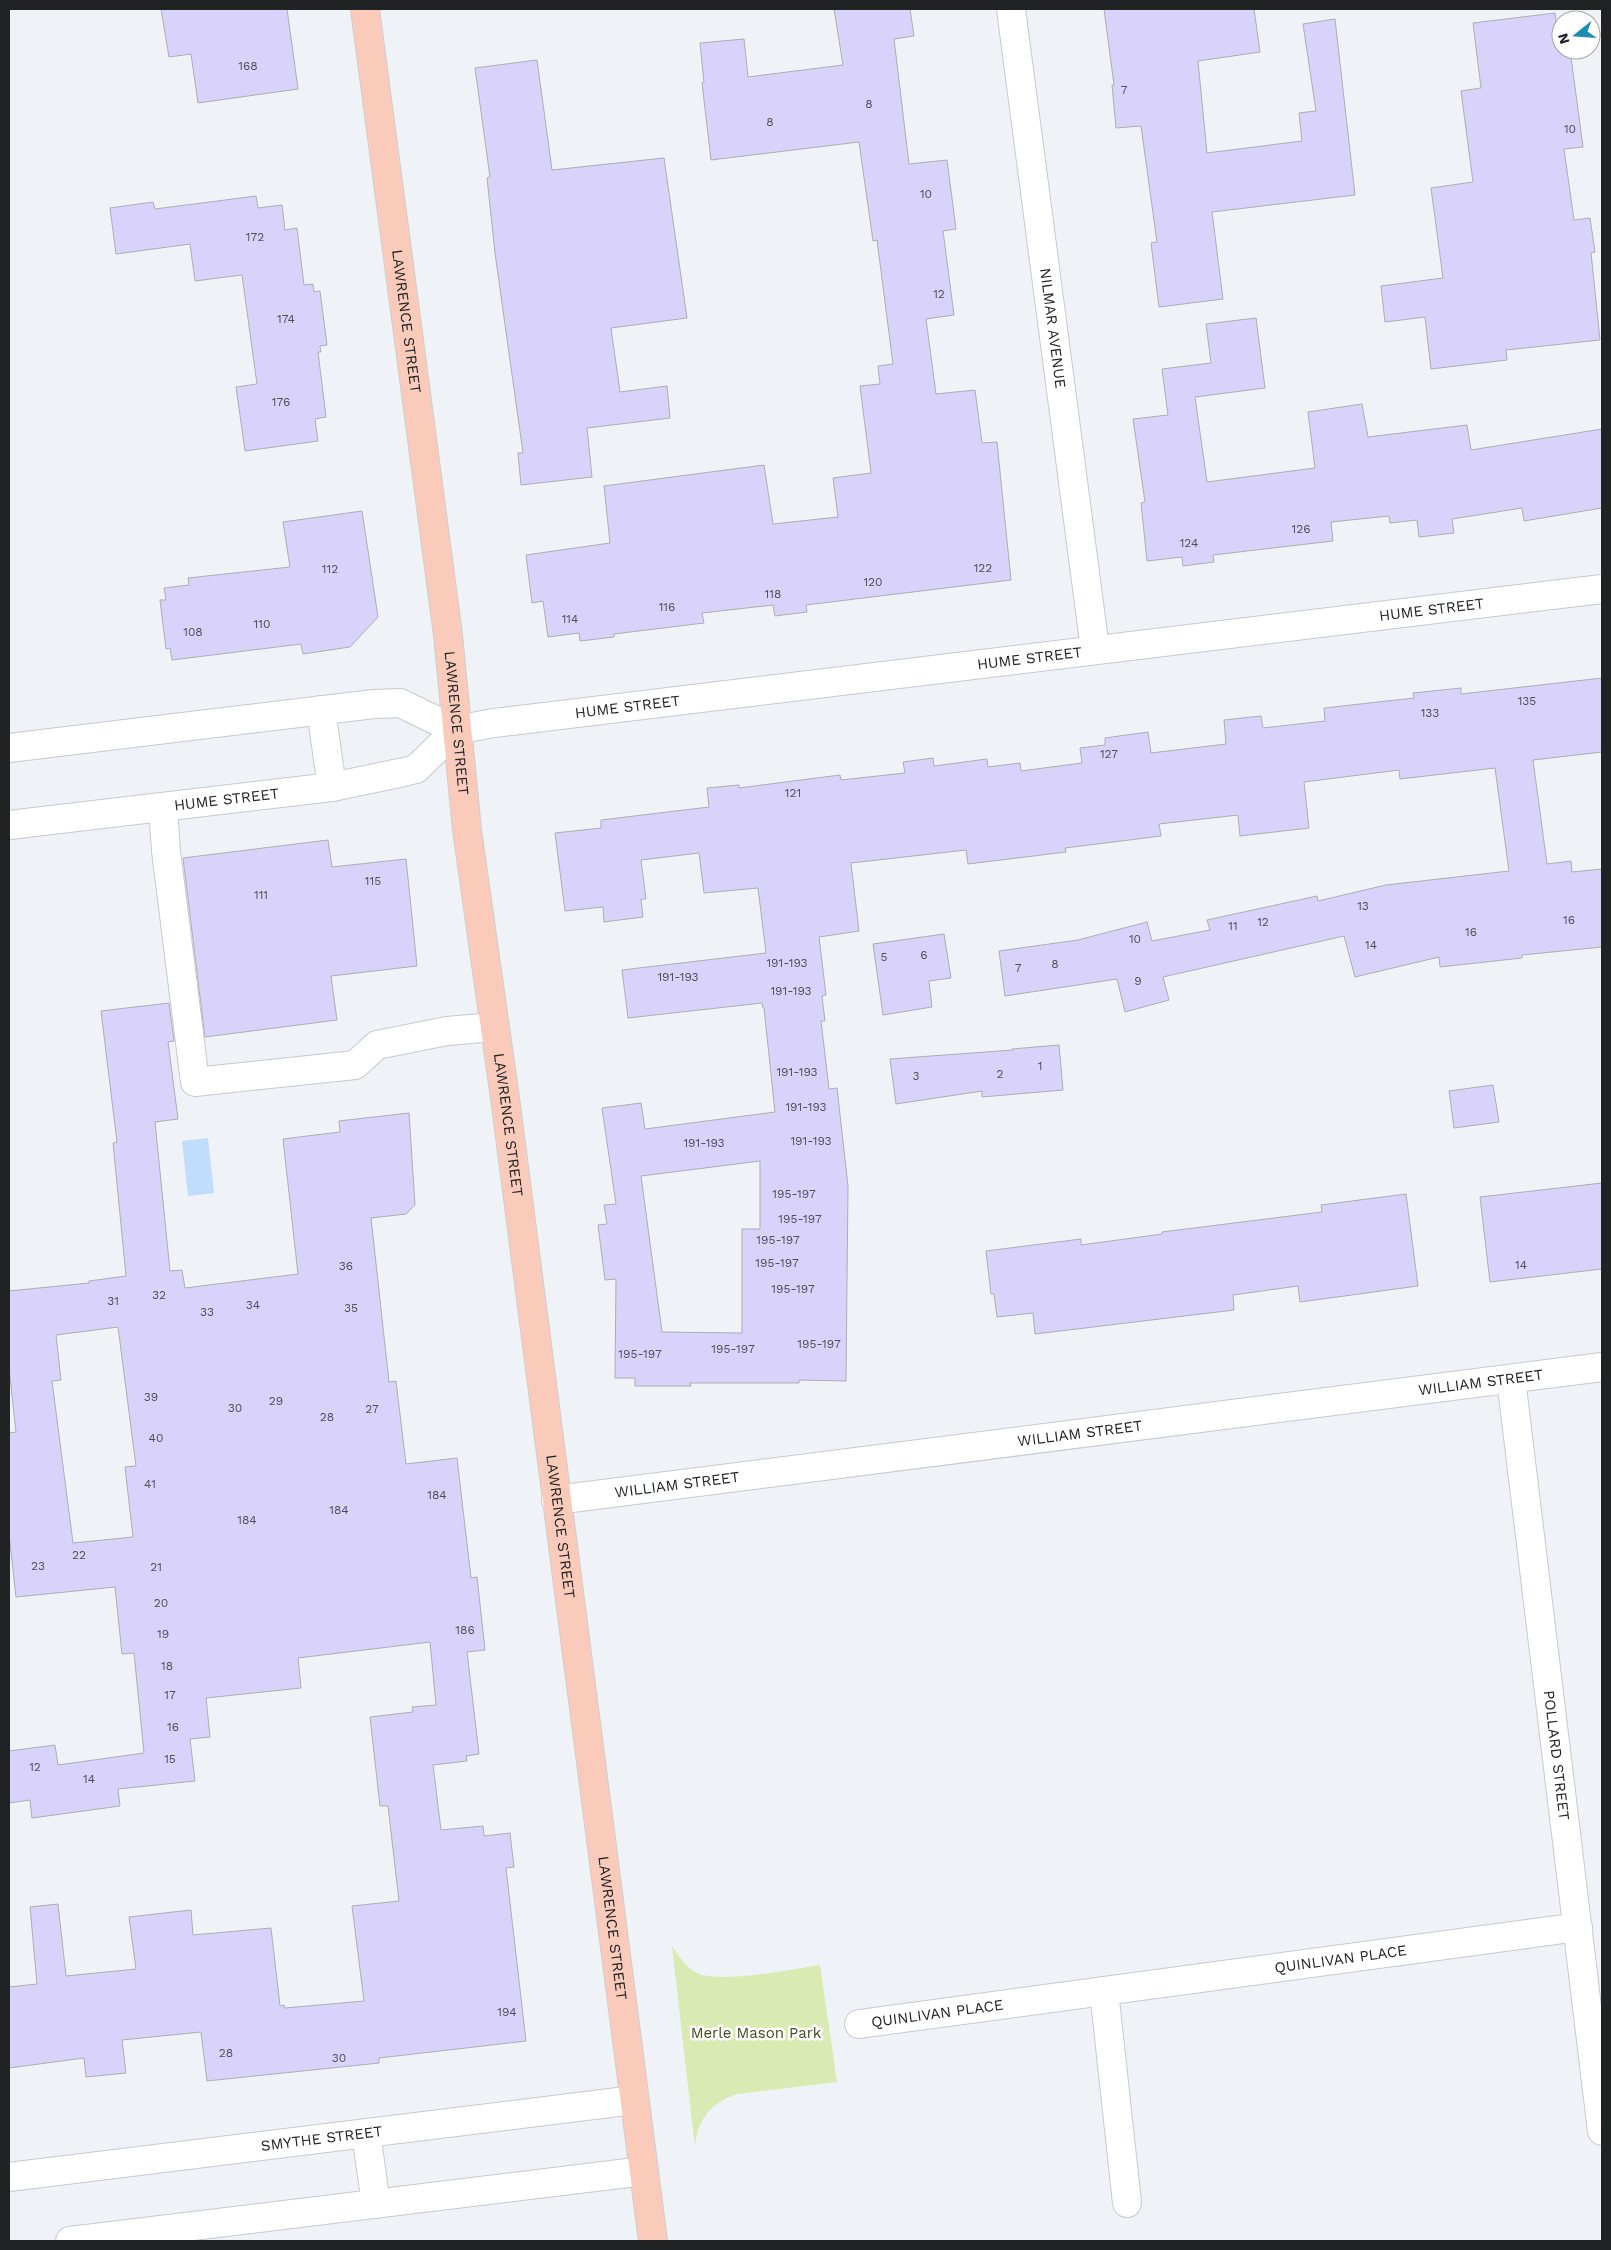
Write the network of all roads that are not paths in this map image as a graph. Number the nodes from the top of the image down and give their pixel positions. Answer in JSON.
{"nodes":[{"id":1,"x":365,"y":9,"type":"edge"},
{"id":2,"x":1011,"y":9,"type":"edge"},
{"id":3,"x":1602,"y":589,"type":"edge"},
{"id":4,"x":1095,"y":649,"type":"junction"},
{"id":5,"x":321,"y":710,"type":"junction"},
{"id":6,"x":456,"y":730,"type":"junction"},
{"id":7,"x":9,"y":748,"type":"edge"},
{"id":8,"x":332,"y":787,"type":"junction"},
{"id":9,"x":163,"y":807,"type":"junction"},
{"id":10,"x":9,"y":825,"type":"edge"},
{"id":11,"x":494,"y":1027,"type":"junction"},
{"id":12,"x":1602,"y":1367,"type":"edge"},
{"id":13,"x":1511,"y":1378,"type":"junction"},
{"id":14,"x":556,"y":1500,"type":"junction"},
{"id":15,"x":1578,"y":1927,"type":"junction"},
{"id":16,"x":1104,"y":1991,"type":"junction"},
{"id":17,"x":859,"y":2024,"type":"dead end"},
{"id":18,"x":634,"y":2100,"type":"junction"},
{"id":19,"x":1602,"y":2131,"type":"edge"},
{"id":20,"x":366,"y":2133,"type":"junction"},
{"id":21,"x":644,"y":2171,"type":"junction"},
{"id":22,"x":9,"y":2177,"type":"edge"},
{"id":23,"x":1127,"y":2203,"type":"dead end"},
{"id":24,"x":376,"y":2204,"type":"junction"},
{"id":25,"x":70,"y":2241,"type":"edge"},
{"id":26,"x":653,"y":2241,"type":"edge"}],
"edges":[{"from":1,"to":6,"type":"main road","name":"LAWRENCE STREET"},
{"from":2,"to":4,"type":"street","name":"NILMAR AVENUE"},
{"from":3,"to":4,"type":"street","name":"HUME STREET"},
{"from":4,"to":6,"type":"street","name":"HUME STREET"},
{"from":5,"to":6,"type":"street"},
{"from":5,"to":7,"type":"street"},
{"from":5,"to":8,"type":"street"},
{"from":6,"to":8,"type":"street","name":"HUME STREET"},
{"from":6,"to":11,"type":"main road","name":"LAWRENCE STREET"},
{"from":8,"to":9,"type":"street","name":"HUME STREET"},
{"from":9,"to":10,"type":"street","name":"HUME STREET"},
{"from":9,"to":11,"type":"street"},
{"from":11,"to":14,"type":"main road","name":"LAWRENCE STREET"},
{"from":12,"to":13,"type":"street","name":"WILLIAM STREET"},
{"from":13,"to":14,"type":"street","name":"WILLIAM STREET"},
{"from":13,"to":15,"type":"street","name":"POLLARD STREET"},
{"from":14,"to":18,"type":"main road","name":"LAWRENCE STREET"},
{"from":15,"to":16,"type":"street","name":"QUINLIVAN PLACE"},
{"from":15,"to":19,"type":"street","name":"POLLARD STREET"},
{"from":16,"to":17,"type":"street","name":"QUINLIVAN PLACE"},
{"from":16,"to":23,"type":"street"},
{"from":18,"to":20,"type":"street","name":"SMYTHE STREET"},
{"from":18,"to":21,"type":"main road","name":"LAWRENCE STREET"},
{"from":20,"to":22,"type":"street","name":"SMYTHE STREET"},
{"from":20,"to":24,"type":"street"},
{"from":21,"to":24,"type":"street"},
{"from":21,"to":26,"type":"main road","name":"LAWRENCE STREET"},
{"from":24,"to":25,"type":"street"}]}
